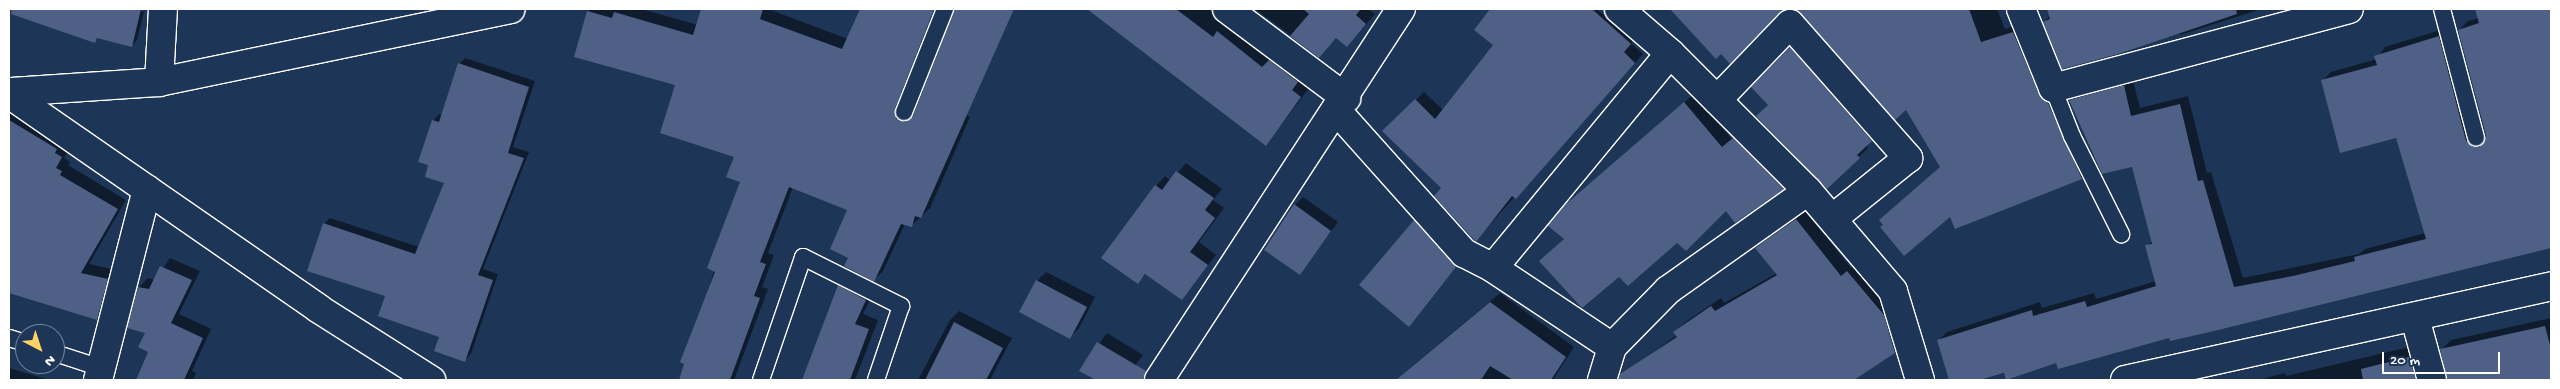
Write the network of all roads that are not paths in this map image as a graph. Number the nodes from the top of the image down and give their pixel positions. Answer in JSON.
{"nodes":[{"id":1,"x":164,"y":9,"type":"edge"},
{"id":2,"x":511,"y":9,"type":"edge"},
{"id":3,"x":945,"y":9,"type":"edge"},
{"id":4,"x":1228,"y":9,"type":"edge"},
{"id":5,"x":1401,"y":9,"type":"edge"},
{"id":6,"x":1619,"y":9,"type":"edge"},
{"id":7,"x":2021,"y":9,"type":"edge"},
{"id":8,"x":2349,"y":9,"type":"edge"},
{"id":9,"x":2442,"y":9,"type":"edge"},
{"id":10,"x":1670,"y":53,"type":"junction"},
{"id":11,"x":158,"y":82,"type":"junction"},
{"id":12,"x":2053,"y":88,"type":"junction"},
{"id":13,"x":9,"y":93,"type":"edge"},
{"id":14,"x":1718,"y":100,"type":"junction"},
{"id":15,"x":1341,"y":104,"type":"junction"},
{"id":16,"x":904,"y":112,"type":"dead end"},
{"id":17,"x":2476,"y":138,"type":"dead end"},
{"id":18,"x":147,"y":189,"type":"junction"},
{"id":19,"x":1808,"y":190,"type":"junction"},
{"id":20,"x":1832,"y":219,"type":"junction"},
{"id":21,"x":2121,"y":234,"type":"dead end"},
{"id":22,"x":1493,"y":268,"type":"junction"},
{"id":23,"x":2551,"y":286,"type":"edge"},
{"id":24,"x":2415,"y":318,"type":"junction"},
{"id":25,"x":1612,"y":347,"type":"junction"},
{"id":26,"x":65,"y":358,"type":"edge"},
{"id":27,"x":99,"y":374,"type":"edge"},
{"id":28,"x":431,"y":380,"type":"edge"},
{"id":29,"x":761,"y":380,"type":"edge"},
{"id":30,"x":876,"y":380,"type":"edge"},
{"id":31,"x":1159,"y":380,"type":"edge"},
{"id":32,"x":1602,"y":380,"type":"edge"},
{"id":33,"x":1920,"y":380,"type":"edge"},
{"id":34,"x":2125,"y":380,"type":"edge"},
{"id":35,"x":2432,"y":380,"type":"edge"}],
"edges":[{"from":1,"to":11,"type":"street"},
{"from":2,"to":11,"type":"street"},
{"from":3,"to":16,"type":"lane"},
{"from":4,"to":15,"type":"street"},
{"from":5,"to":15,"type":"street"},
{"from":6,"to":10,"type":"street"},
{"from":7,"to":12,"type":"street"},
{"from":8,"to":12,"type":"street"},
{"from":9,"to":17,"type":"lane"},
{"from":10,"to":14,"type":"street"},
{"from":10,"to":22,"type":"street"},
{"from":11,"to":13,"type":"street"},
{"from":12,"to":21,"type":"lane"},
{"from":13,"to":18,"type":"street"},
{"from":14,"to":19,"type":"street"},
{"from":14,"to":20,"type":"street"},
{"from":15,"to":22,"type":"street"},
{"from":15,"to":31,"type":"street"},
{"from":18,"to":27,"type":"street"},
{"from":18,"to":28,"type":"street"},
{"from":19,"to":20,"type":"street"},
{"from":19,"to":25,"type":"street"},
{"from":20,"to":33,"type":"street"},
{"from":22,"to":25,"type":"street"},
{"from":23,"to":24,"type":"street"},
{"from":24,"to":34,"type":"street"},
{"from":24,"to":35,"type":"street"},
{"from":25,"to":32,"type":"street"},
{"from":26,"to":27,"type":"lane"},
{"from":29,"to":30,"type":"lane"}]}
